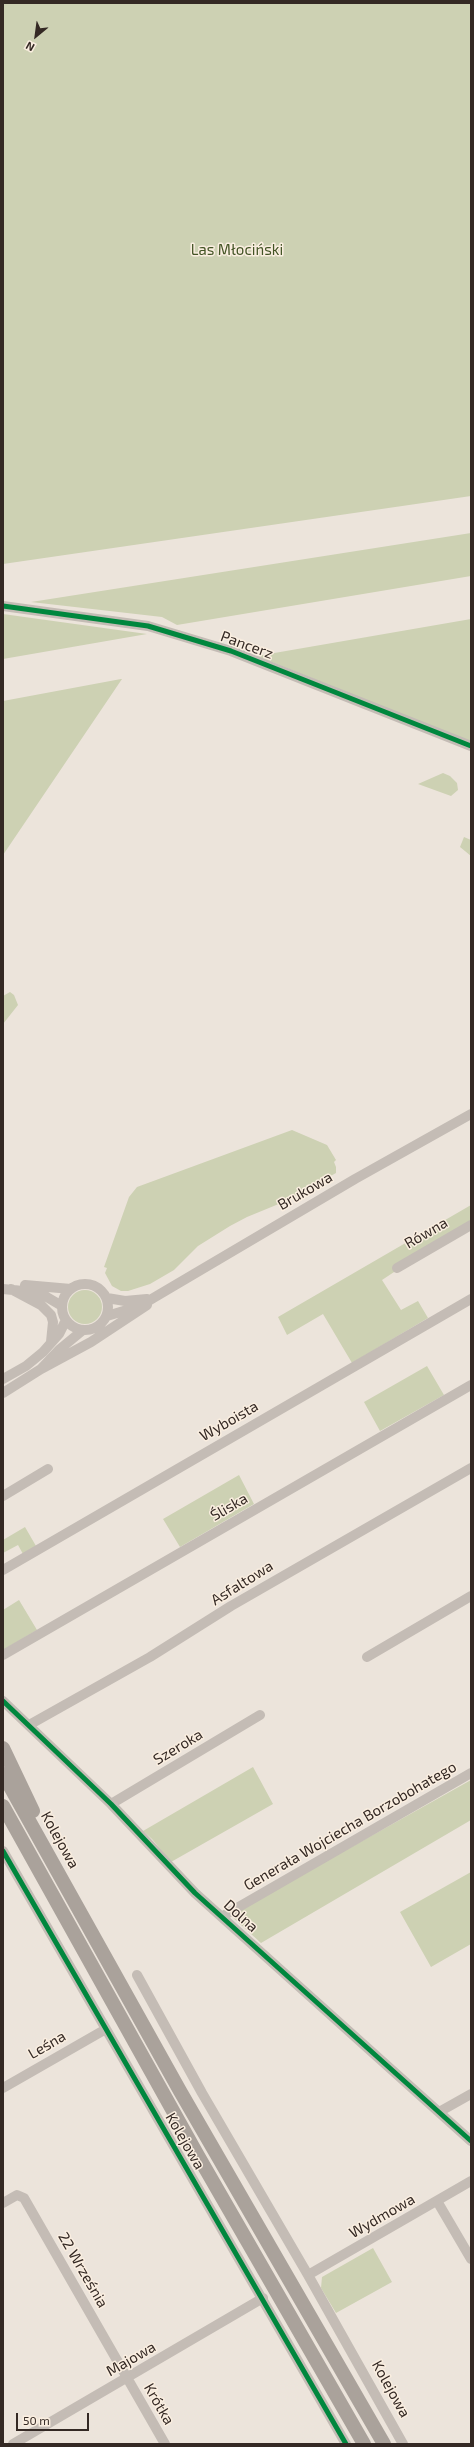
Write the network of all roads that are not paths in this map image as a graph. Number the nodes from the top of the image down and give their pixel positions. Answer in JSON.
{"nodes":[{"id":1,"x":3,"y":606,"type":"edge"},
{"id":2,"x":471,"y":746,"type":"edge"},
{"id":3,"x":471,"y":1114,"type":"edge"},
{"id":4,"x":471,"y":1225,"type":"edge"},
{"id":5,"x":397,"y":1268,"type":"dead end"},
{"id":6,"x":7,"y":1289,"type":"edge"},
{"id":7,"x":71,"y":1289,"type":"junction"},
{"id":8,"x":155,"y":1297,"type":"junction"},
{"id":9,"x":107,"y":1298,"type":"junction"},
{"id":10,"x":471,"y":1299,"type":"edge"},
{"id":11,"x":62,"y":1306,"type":"junction"},
{"id":12,"x":106,"y":1316,"type":"junction"},
{"id":13,"x":66,"y":1320,"type":"junction"},
{"id":14,"x":83,"y":1330,"type":"junction"},
{"id":15,"x":52,"y":1342,"type":"junction"},
{"id":16,"x":41,"y":1370,"type":"junction"},
{"id":17,"x":3,"y":1379,"type":"edge"},
{"id":18,"x":471,"y":1385,"type":"edge"},
{"id":19,"x":3,"y":1393,"type":"edge"},
{"id":20,"x":471,"y":1468,"type":"edge"},
{"id":21,"x":48,"y":1469,"type":"dead end"},
{"id":22,"x":3,"y":1496,"type":"edge"},
{"id":23,"x":3,"y":1570,"type":"edge"},
{"id":24,"x":471,"y":1596,"type":"edge"},
{"id":25,"x":3,"y":1655,"type":"edge"},
{"id":26,"x":367,"y":1657,"type":"dead end"},
{"id":27,"x":3,"y":1701,"type":"edge"},
{"id":28,"x":260,"y":1715,"type":"dead end"},
{"id":29,"x":29,"y":1725,"type":"junction"},
{"id":30,"x":3,"y":1748,"type":"edge"},
{"id":31,"x":471,"y":1773,"type":"edge"},
{"id":32,"x":3,"y":1774,"type":"edge"},
{"id":33,"x":111,"y":1804,"type":"junction"},
{"id":34,"x":3,"y":1806,"type":"edge"},
{"id":35,"x":3,"y":1825,"type":"edge"},
{"id":36,"x":46,"y":1850,"type":"junction"},
{"id":37,"x":3,"y":1851,"type":"edge"},
{"id":38,"x":39,"y":1871,"type":"junction"},
{"id":39,"x":222,"y":1916,"type":"junction"},
{"id":40,"x":137,"y":1975,"type":"dead end"},
{"id":41,"x":106,"y":2029,"type":"junction"},
{"id":42,"x":3,"y":2088,"type":"edge"},
{"id":43,"x":471,"y":2094,"type":"edge"},
{"id":44,"x":439,"y":2112,"type":"junction"},
{"id":45,"x":471,"y":2141,"type":"edge"},
{"id":46,"x":471,"y":2181,"type":"edge"},
{"id":47,"x":437,"y":2201,"type":"junction"},
{"id":48,"x":3,"y":2203,"type":"edge"},
{"id":49,"x":471,"y":2259,"type":"edge"},
{"id":50,"x":308,"y":2275,"type":"junction"},
{"id":51,"x":263,"y":2298,"type":"junction"},
{"id":52,"x":127,"y":2379,"type":"junction"},
{"id":53,"x":13,"y":2444,"type":"edge"},
{"id":54,"x":165,"y":2444,"type":"edge"},
{"id":55,"x":346,"y":2444,"type":"edge"},
{"id":56,"x":364,"y":2444,"type":"edge"},
{"id":57,"x":384,"y":2444,"type":"edge"},
{"id":58,"x":403,"y":2444,"type":"edge"}],
"edges":[{"from":1,"to":2,"type":"street","name":"Pancerz"},
{"from":3,"to":8,"type":"street","name":"Brukowa"},
{"from":4,"to":5,"type":"street","name":"Równa"},
{"from":6,"to":7,"type":"street"},
{"from":6,"to":11,"type":"street"},
{"from":6,"to":15,"type":"street"},
{"from":7,"to":9,"type":"street"},
{"from":7,"to":11,"type":"street"},
{"from":8,"to":9,"type":"street","name":"Brukowa"},
{"from":8,"to":12,"type":"street","name":"Brukowa"},
{"from":8,"to":16,"type":"street"},
{"from":9,"to":12,"type":"street"},
{"from":10,"to":23,"type":"street","name":"Wyboista"},
{"from":11,"to":13,"type":"street"},
{"from":12,"to":14,"type":"street"},
{"from":13,"to":14,"type":"street"},
{"from":13,"to":15,"type":"street"},
{"from":14,"to":16,"type":"street"},
{"from":15,"to":17,"type":"street"},
{"from":16,"to":19,"type":"street"},
{"from":18,"to":25,"type":"street","name":"Śliska"},
{"from":20,"to":29,"type":"street","name":"Asfaltowa"},
{"from":21,"to":22,"type":"street"},
{"from":24,"to":26,"type":"street"},
{"from":27,"to":29,"type":"street","name":"Dolna"},
{"from":28,"to":33,"type":"street","name":"Szeroka"},
{"from":29,"to":33,"type":"street","name":"Dolna"},
{"from":30,"to":36,"type":"highway"},
{"from":31,"to":39,"type":"street","name":"Generała Wojciecha Borzobohatego"},
{"from":32,"to":36,"type":"highway","name":"Kolejowa"},
{"from":33,"to":39,"type":"street","name":"Dolna"},
{"from":34,"to":38,"type":"highway","name":"Kolejowa"},
{"from":35,"to":38,"type":"highway"},
{"from":36,"to":57,"type":"highway","name":"Kolejowa"},
{"from":37,"to":41,"type":"street","name":"Kolejowa"},
{"from":38,"to":56,"type":"highway","name":"Kolejowa"},
{"from":39,"to":44,"type":"street","name":"Dolna"},
{"from":40,"to":50,"type":"street","name":"Kolejowa"},
{"from":41,"to":42,"type":"street","name":"Leśna"},
{"from":41,"to":51,"type":"street","name":"Kolejowa"},
{"from":43,"to":44,"type":"street"},
{"from":44,"to":45,"type":"street","name":"Dolna"},
{"from":46,"to":47,"type":"street","name":"Wydmowa"},
{"from":47,"to":49,"type":"street"},
{"from":47,"to":50,"type":"street","name":"Wydmowa"},
{"from":48,"to":52,"type":"street","name":"22 Września"},
{"from":50,"to":58,"type":"street","name":"Kolejowa"},
{"from":51,"to":52,"type":"street","name":"Majowa"},
{"from":51,"to":55,"type":"street","name":"Kolejowa"},
{"from":52,"to":53,"type":"street","name":"Majowa"},
{"from":52,"to":54,"type":"street","name":"Krótka"}]}
